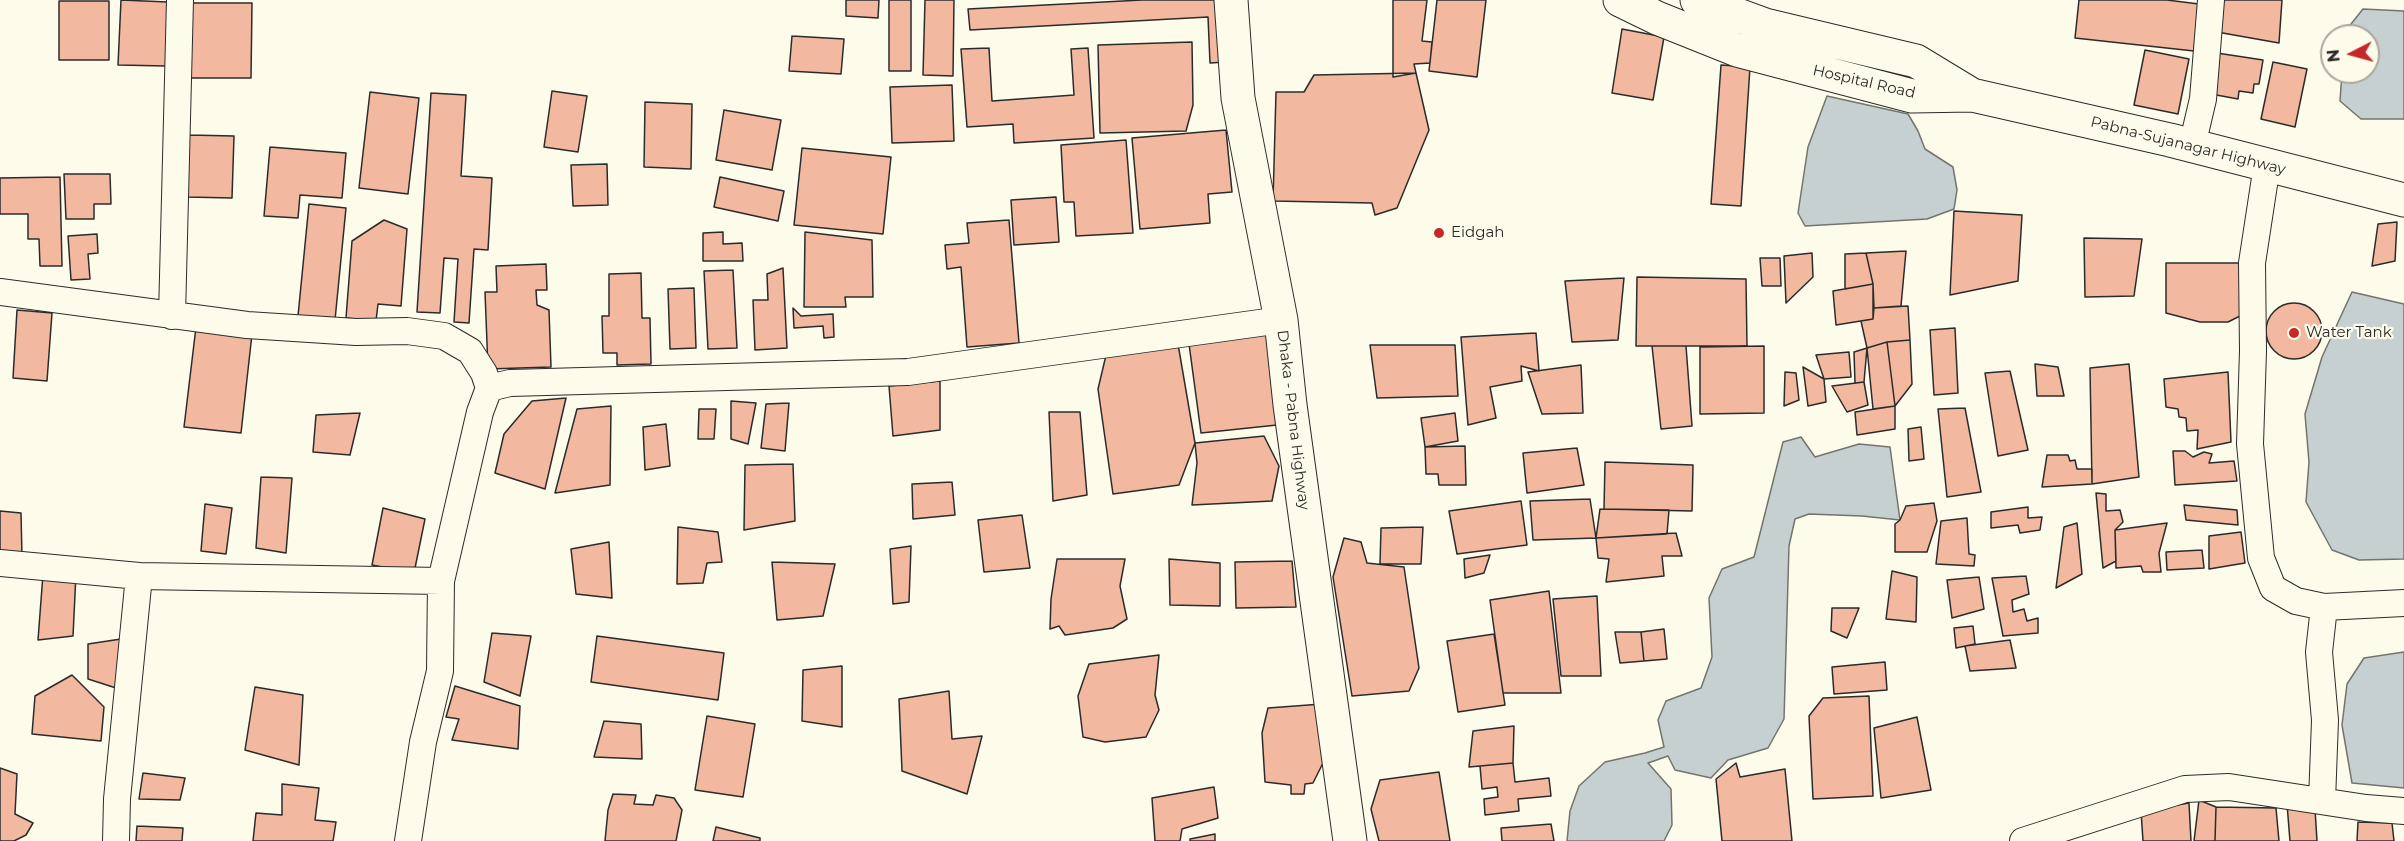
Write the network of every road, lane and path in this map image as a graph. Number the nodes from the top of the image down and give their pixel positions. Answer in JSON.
{"nodes":[{"id":1,"x":180,"y":0,"type":"edge"},
{"id":2,"x":1231,"y":0,"type":"edge"},
{"id":3,"x":1620,"y":0,"type":"edge"},
{"id":4,"x":1697,"y":0,"type":"edge"},
{"id":5,"x":2211,"y":0,"type":"edge"},
{"id":6,"x":1972,"y":95,"type":"junction"},
{"id":7,"x":2192,"y":146,"type":"junction"},
{"id":8,"x":2267,"y":165,"type":"junction"},
{"id":9,"x":2404,"y":200,"type":"edge"},
{"id":10,"x":0,"y":292,"type":"edge"},
{"id":11,"x":172,"y":316,"type":"junction"},
{"id":12,"x":1281,"y":320,"type":"junction"},
{"id":13,"x":489,"y":388,"type":"junction"},
{"id":14,"x":0,"y":563,"type":"edge"},
{"id":15,"x":139,"y":576,"type":"junction"},
{"id":16,"x":441,"y":581,"type":"junction"},
{"id":17,"x":2404,"y":603,"type":"edge"},
{"id":18,"x":2324,"y":607,"type":"junction"},
{"id":19,"x":2322,"y":801,"type":"junction"},
{"id":20,"x":2404,"y":811,"type":"edge"},
{"id":21,"x":116,"y":841,"type":"edge"},
{"id":22,"x":408,"y":841,"type":"edge"},
{"id":23,"x":1350,"y":841,"type":"edge"},
{"id":24,"x":2023,"y":841,"type":"edge"}],
"edges":[{"from":1,"to":11,"type":"street"},
{"from":2,"to":12,"type":"main road","name":"Dhaka - Pabna Highway"},
{"from":3,"to":6,"type":"main road","name":"Hospital Road"},
{"from":4,"to":6,"type":"main road","name":"Hospital Road"},
{"from":5,"to":7,"type":"street"},
{"from":6,"to":7,"type":"main road","name":"Pabna-Sujanagar Highway"},
{"from":7,"to":8,"type":"main road","name":"Pabna-Sujanagar Highway"},
{"from":8,"to":9,"type":"main road","name":"Pabna-Sujanagar Highway"},
{"from":8,"to":18,"type":"street"},
{"from":10,"to":11,"type":"street"},
{"from":11,"to":13,"type":"street"},
{"from":12,"to":13,"type":"street"},
{"from":12,"to":23,"type":"main road","name":"Dhaka - Pabna Highway"},
{"from":13,"to":16,"type":"street"},
{"from":14,"to":15,"type":"street"},
{"from":15,"to":16,"type":"street"},
{"from":15,"to":21,"type":"street"},
{"from":16,"to":22,"type":"street"},
{"from":17,"to":18,"type":"street"},
{"from":18,"to":19,"type":"street"},
{"from":19,"to":20,"type":"street"},
{"from":19,"to":24,"type":"street"}]}
